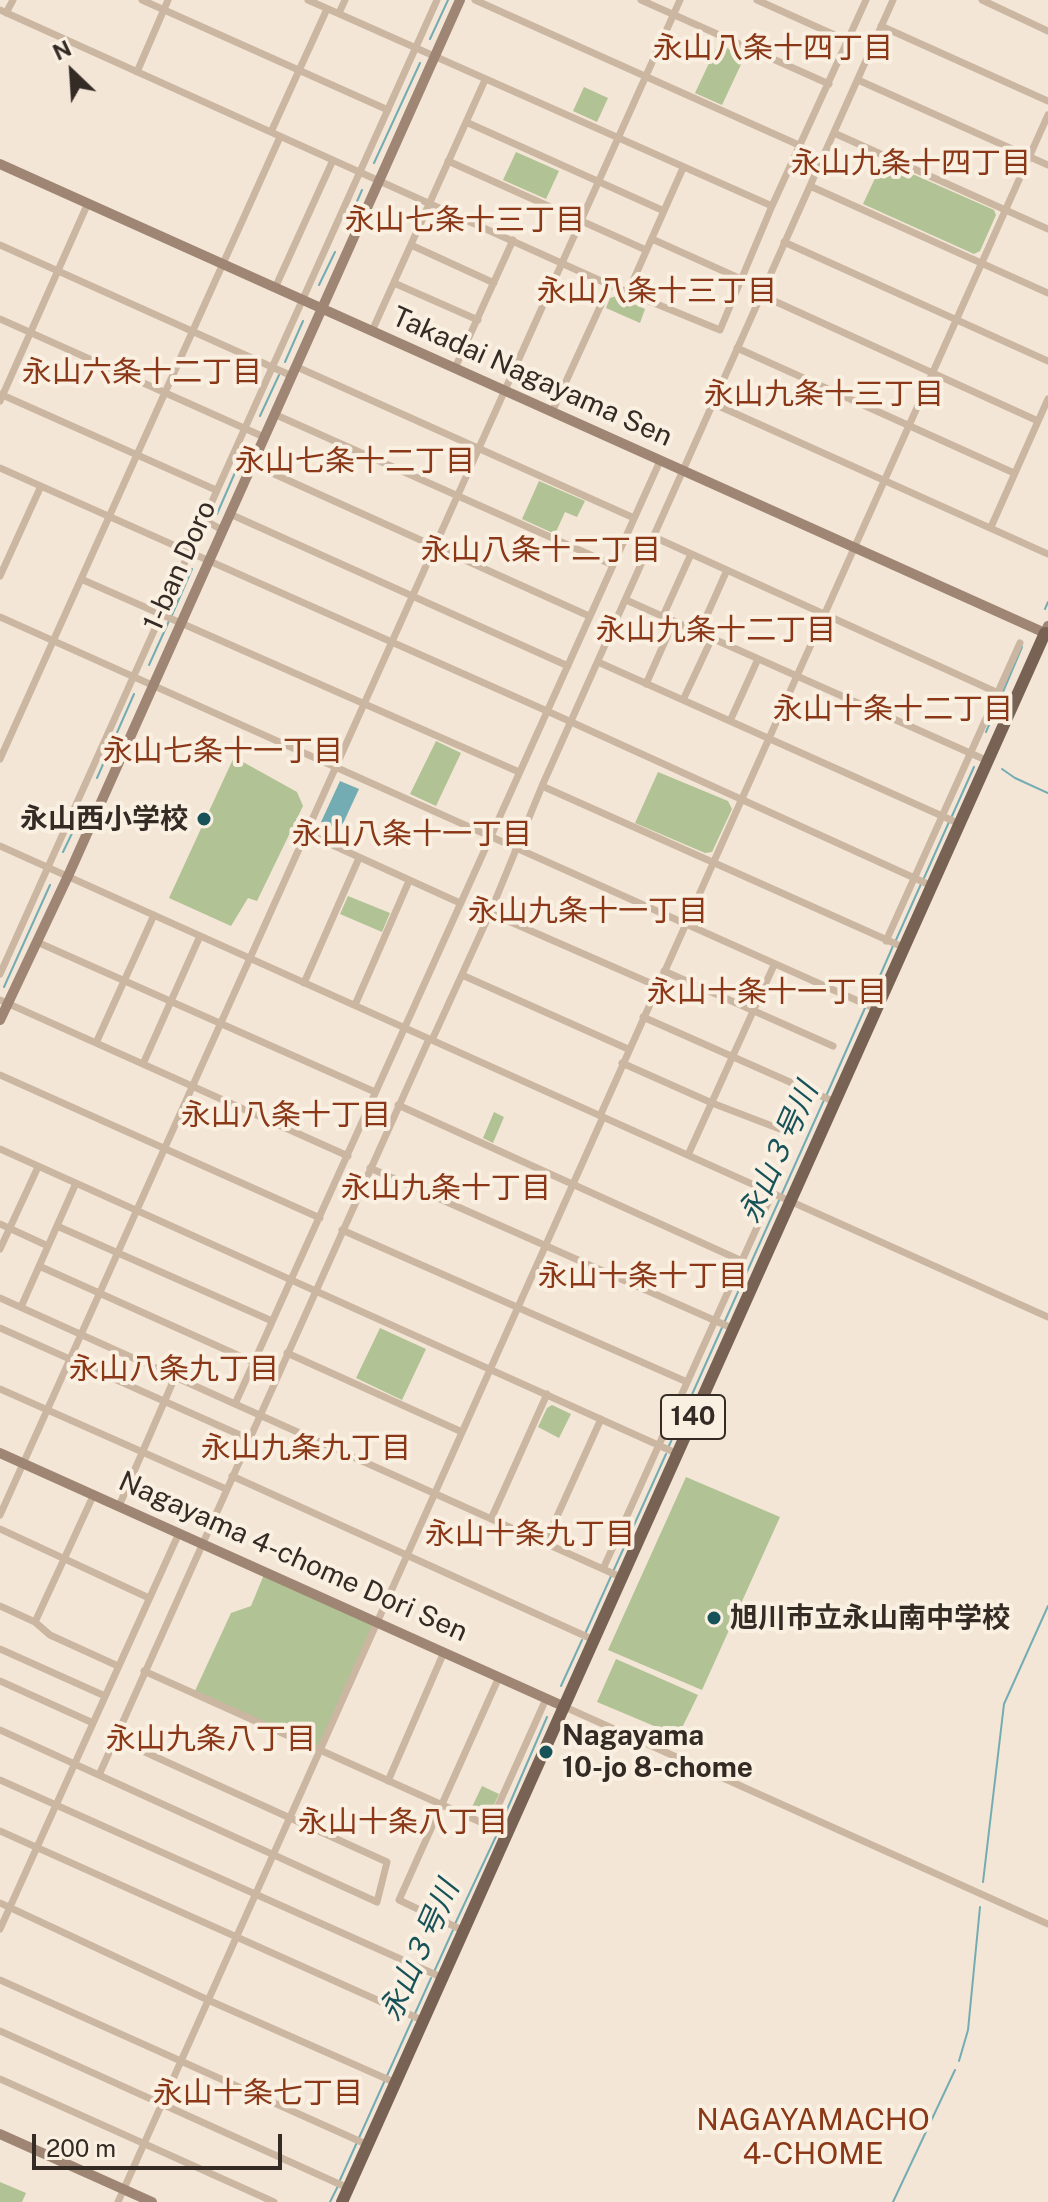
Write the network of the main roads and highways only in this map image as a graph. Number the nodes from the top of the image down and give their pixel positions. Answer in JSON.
{"nodes":[{"id":1,"x":1047,"y":631,"type":"edge"},
{"id":2,"x":342,"y":2202,"type":"edge"}],
"edges":[{"from":1,"to":2,"type":"main road","number":"140"}]}
